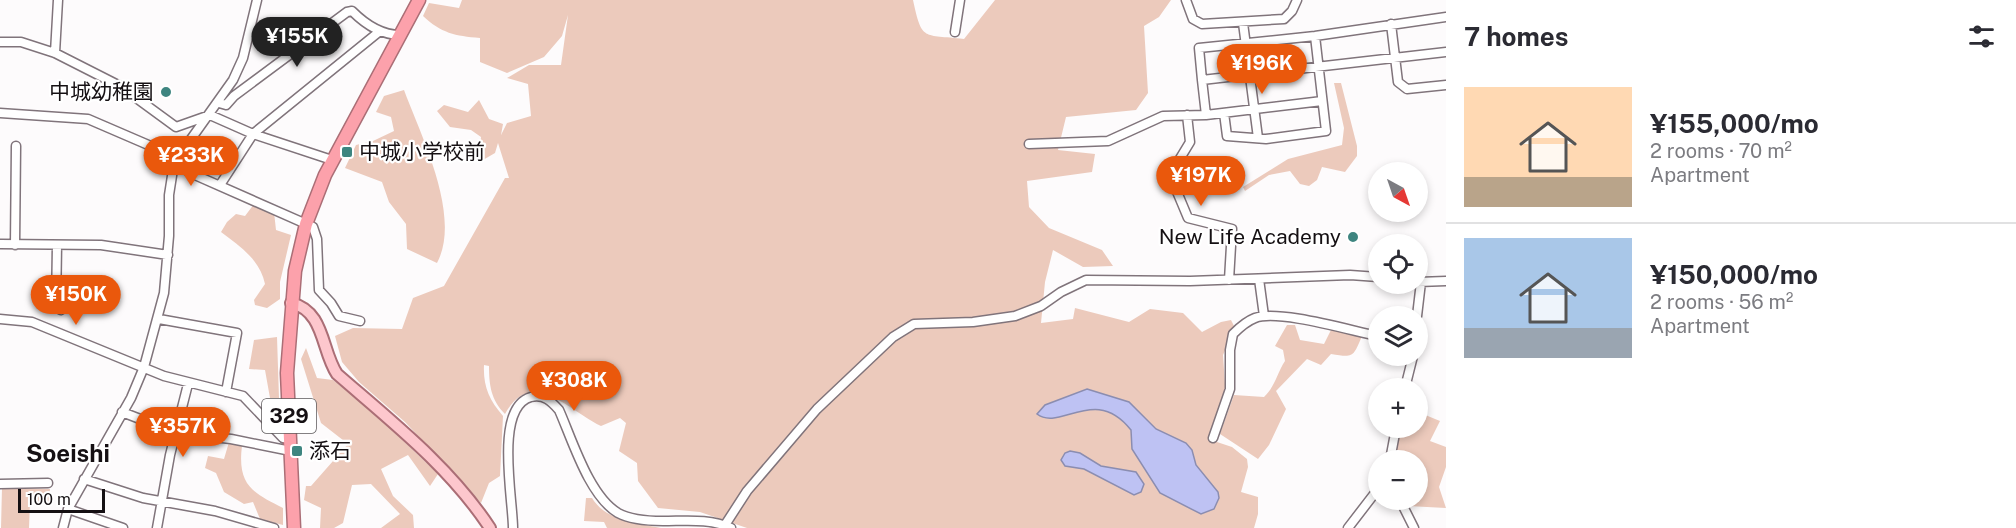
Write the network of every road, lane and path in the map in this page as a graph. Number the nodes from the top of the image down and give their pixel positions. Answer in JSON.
{"nodes":[{"id":1,"x":58,"y":0,"type":"edge"},
{"id":2,"x":257,"y":0,"type":"edge"},
{"id":3,"x":348,"y":0,"type":"edge"},
{"id":4,"x":419,"y":0,"type":"edge"},
{"id":5,"x":960,"y":0,"type":"edge"},
{"id":6,"x":1186,"y":0,"type":"edge"},
{"id":7,"x":1297,"y":0,"type":"edge"},
{"id":8,"x":351,"y":11,"type":"junction"},
{"id":9,"x":1446,"y":17,"type":"edge"},
{"id":10,"x":1243,"y":23,"type":"junction"},
{"id":11,"x":1391,"y":24,"type":"junction"},
{"id":12,"x":380,"y":30,"type":"junction"},
{"id":13,"x":955,"y":32,"type":"dead end"},
{"id":14,"x":400,"y":35,"type":"junction"},
{"id":15,"x":1315,"y":36,"type":"junction"},
{"id":16,"x":0,"y":42,"type":"edge"},
{"id":17,"x":1246,"y":42,"type":"junction"},
{"id":18,"x":1446,"y":52,"type":"edge"},
{"id":19,"x":55,"y":53,"type":"junction"},
{"id":20,"x":1395,"y":58,"type":"junction"},
{"id":21,"x":1318,"y":67,"type":"junction"},
{"id":22,"x":1250,"y":75,"type":"junction"},
{"id":23,"x":1202,"y":80,"type":"junction"},
{"id":24,"x":1446,"y":84,"type":"edge"},
{"id":25,"x":1322,"y":101,"type":"junction"},
{"id":26,"x":219,"y":103,"type":"junction"},
{"id":27,"x":1254,"y":109,"type":"junction"},
{"id":28,"x":0,"y":113,"type":"edge"},
{"id":29,"x":1224,"y":113,"type":"junction"},
{"id":30,"x":210,"y":115,"type":"junction"},
{"id":31,"x":1187,"y":115,"type":"junction"},
{"id":32,"x":1206,"y":115,"type":"junction"},
{"id":33,"x":253,"y":134,"type":"junction"},
{"id":34,"x":1258,"y":138,"type":"junction"},
{"id":35,"x":1029,"y":144,"type":"dead end"},
{"id":36,"x":16,"y":146,"type":"dead end"},
{"id":37,"x":332,"y":160,"type":"junction"},
{"id":38,"x":174,"y":163,"type":"junction"},
{"id":39,"x":220,"y":185,"type":"junction"},
{"id":40,"x":306,"y":224,"type":"junction"},
{"id":41,"x":0,"y":244,"type":"edge"},
{"id":42,"x":15,"y":244,"type":"junction"},
{"id":43,"x":57,"y":245,"type":"junction"},
{"id":44,"x":168,"y":255,"type":"junction"},
{"id":45,"x":1368,"y":276,"type":"edge"},
{"id":46,"x":1259,"y":279,"type":"junction"},
{"id":47,"x":1229,"y":280,"type":"junction"},
{"id":48,"x":1446,"y":280,"type":"edge"},
{"id":49,"x":1428,"y":281,"type":"edge"},
{"id":50,"x":291,"y":303,"type":"junction"},
{"id":51,"x":60,"y":310,"type":"dead end"},
{"id":52,"x":1264,"y":316,"type":"junction"},
{"id":53,"x":0,"y":319,"type":"edge"},
{"id":54,"x":159,"y":320,"type":"junction"},
{"id":55,"x":360,"y":321,"type":"dead end"},
{"id":56,"x":1368,"y":334,"type":"edge"},
{"id":57,"x":144,"y":367,"type":"junction"},
{"id":58,"x":188,"y":384,"type":"junction"},
{"id":59,"x":226,"y":392,"type":"junction"},
{"id":60,"x":122,"y":412,"type":"junction"},
{"id":61,"x":176,"y":433,"type":"junction"},
{"id":62,"x":1213,"y":438,"type":"dead end"},
{"id":63,"x":291,"y":445,"type":"junction"},
{"id":64,"x":84,"y":478,"type":"junction"},
{"id":65,"x":48,"y":483,"type":"dead end"},
{"id":66,"x":0,"y":484,"type":"edge"},
{"id":67,"x":162,"y":502,"type":"junction"},
{"id":68,"x":1368,"y":502,"type":"edge"},
{"id":69,"x":68,"y":509,"type":"junction"},
{"id":70,"x":1405,"y":510,"type":"edge"},
{"id":71,"x":513,"y":518,"type":"junction"},
{"id":72,"x":728,"y":527,"type":"edge"},
{"id":73,"x":63,"y":528,"type":"edge"},
{"id":74,"x":123,"y":528,"type":"edge"},
{"id":75,"x":157,"y":528,"type":"edge"},
{"id":76,"x":274,"y":528,"type":"edge"},
{"id":77,"x":294,"y":528,"type":"edge"},
{"id":78,"x":490,"y":528,"type":"edge"},
{"id":79,"x":507,"y":528,"type":"edge"},
{"id":80,"x":513,"y":528,"type":"edge"},
{"id":81,"x":1348,"y":528,"type":"edge"},
{"id":82,"x":1414,"y":528,"type":"edge"}],
"edges":[{"from":1,"to":19,"type":"street"},
{"from":2,"to":26,"type":"street"},
{"from":3,"to":8,"type":"street"},
{"from":4,"to":14,"type":"highway","number":"329"},
{"from":5,"to":13,"type":"street"},
{"from":6,"to":10,"type":"street"},
{"from":7,"to":10,"type":"street"},
{"from":8,"to":12,"type":"street"},
{"from":8,"to":26,"type":"street"},
{"from":9,"to":11,"type":"street"},
{"from":10,"to":17,"type":"street"},
{"from":11,"to":15,"type":"street"},
{"from":11,"to":20,"type":"street"},
{"from":12,"to":14,"type":"street"},
{"from":12,"to":33,"type":"street"},
{"from":14,"to":37,"type":"highway","number":"329"},
{"from":15,"to":17,"type":"street"},
{"from":15,"to":21,"type":"street"},
{"from":16,"to":19,"type":"street"},
{"from":17,"to":22,"type":"street"},
{"from":17,"to":23,"type":"street"},
{"from":18,"to":20,"type":"street"},
{"from":19,"to":30,"type":"street"},
{"from":20,"to":21,"type":"street"},
{"from":20,"to":24,"type":"street"},
{"from":21,"to":22,"type":"street"},
{"from":21,"to":25,"type":"street"},
{"from":22,"to":23,"type":"street"},
{"from":22,"to":27,"type":"street"},
{"from":23,"to":32,"type":"street"},
{"from":25,"to":27,"type":"street"},
{"from":25,"to":34,"type":"street"},
{"from":26,"to":30,"type":"street"},
{"from":27,"to":29,"type":"street"},
{"from":27,"to":34,"type":"street"},
{"from":28,"to":38,"type":"street"},
{"from":29,"to":32,"type":"street"},
{"from":29,"to":34,"type":"street"},
{"from":30,"to":33,"type":"street"},
{"from":30,"to":38,"type":"street"},
{"from":31,"to":32,"type":"street"},
{"from":31,"to":35,"type":"street"},
{"from":31,"to":47,"type":"street"},
{"from":33,"to":37,"type":"street"},
{"from":33,"to":39,"type":"street"},
{"from":36,"to":42,"type":"street"},
{"from":37,"to":40,"type":"highway","number":"329"},
{"from":38,"to":39,"type":"street"},
{"from":38,"to":44,"type":"street"},
{"from":39,"to":40,"type":"street"},
{"from":40,"to":50,"type":"highway","number":"329"},
{"from":40,"to":55,"type":"street"},
{"from":41,"to":42,"type":"street"},
{"from":42,"to":43,"type":"street"},
{"from":43,"to":44,"type":"street"},
{"from":43,"to":51,"type":"street"},
{"from":44,"to":54,"type":"street"},
{"from":45,"to":46,"type":"street"},
{"from":46,"to":47,"type":"street"},
{"from":46,"to":52,"type":"street"},
{"from":47,"to":72,"type":"street"},
{"from":48,"to":49,"type":"street"},
{"from":50,"to":63,"type":"highway","number":"329"},
{"from":50,"to":78,"type":"main road"},
{"from":52,"to":56,"type":"street"},
{"from":52,"to":62,"type":"street"},
{"from":53,"to":57,"type":"street"},
{"from":54,"to":57,"type":"street"},
{"from":54,"to":59,"type":"street"},
{"from":57,"to":58,"type":"street"},
{"from":57,"to":60,"type":"street"},
{"from":58,"to":59,"type":"street"},
{"from":58,"to":61,"type":"street"},
{"from":59,"to":63,"type":"street"},
{"from":60,"to":61,"type":"street"},
{"from":60,"to":64,"type":"street"},
{"from":61,"to":63,"type":"street"},
{"from":61,"to":67,"type":"street"},
{"from":63,"to":77,"type":"highway","number":"329"},
{"from":64,"to":67,"type":"street"},
{"from":64,"to":69,"type":"street"},
{"from":65,"to":66,"type":"street"},
{"from":67,"to":75,"type":"street"},
{"from":67,"to":76,"type":"street"},
{"from":68,"to":81,"type":"street"},
{"from":69,"to":73,"type":"street"},
{"from":69,"to":74,"type":"street"},
{"from":70,"to":82,"type":"street"},
{"from":71,"to":72,"type":"street"},
{"from":71,"to":79,"type":"street"},
{"from":71,"to":80,"type":"street"}]}
